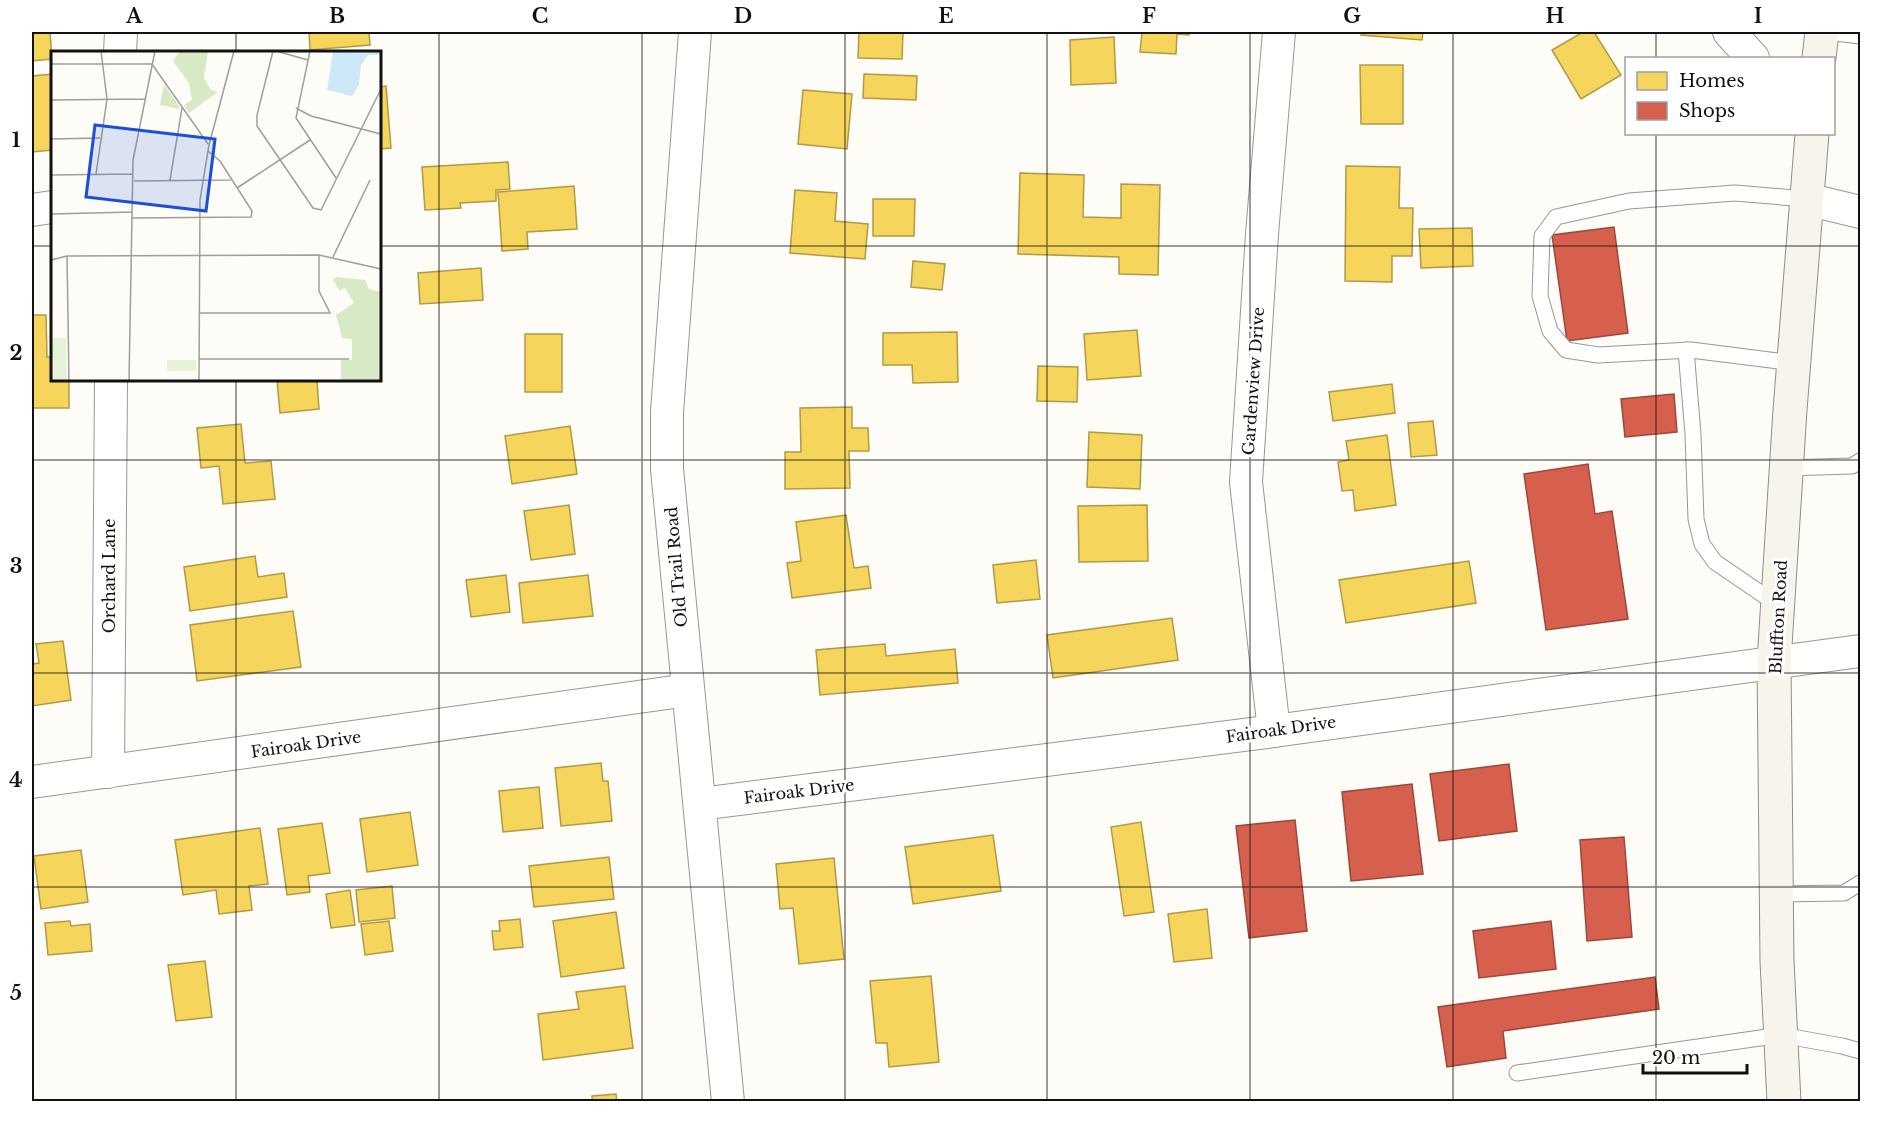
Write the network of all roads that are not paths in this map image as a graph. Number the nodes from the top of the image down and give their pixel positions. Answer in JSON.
{"nodes":[{"id":1,"x":121,"y":32,"type":"edge"},
{"id":2,"x":695,"y":32,"type":"edge"},
{"id":3,"x":1279,"y":32,"type":"edge"},
{"id":4,"x":1729,"y":32,"type":"edge"},
{"id":5,"x":1822,"y":32,"type":"edge"},
{"id":6,"x":1828,"y":32,"type":"edge"},
{"id":7,"x":1860,"y":36,"type":"edge"},
{"id":8,"x":120,"y":51,"type":"edge"},
{"id":9,"x":1752,"y":57,"type":"edge"},
{"id":10,"x":1819,"y":57,"type":"edge"},
{"id":11,"x":1812,"y":135,"type":"edge"},
{"id":12,"x":1806,"y":199,"type":"junction"},
{"id":13,"x":51,"y":207,"type":"edge"},
{"id":14,"x":32,"y":210,"type":"edge"},
{"id":15,"x":1860,"y":212,"type":"edge"},
{"id":16,"x":1686,"y":350,"type":"junction"},
{"id":17,"x":1794,"y":363,"type":"junction"},
{"id":18,"x":111,"y":381,"type":"edge"},
{"id":19,"x":1860,"y":461,"type":"edge"},
{"id":20,"x":1787,"y":468,"type":"junction"},
{"id":21,"x":1778,"y":605,"type":"junction"},
{"id":22,"x":1860,"y":651,"type":"edge"},
{"id":23,"x":1774,"y":662,"type":"junction"},
{"id":24,"x":688,"y":690,"type":"junction"},
{"id":25,"x":1274,"y":731,"type":"junction"},
{"id":26,"x":108,"y":772,"type":"junction"},
{"id":27,"x":32,"y":782,"type":"edge"},
{"id":28,"x":700,"y":804,"type":"junction"},
{"id":29,"x":1860,"y":883,"type":"edge"},
{"id":30,"x":1776,"y":894,"type":"junction"},
{"id":31,"x":1781,"y":1035,"type":"junction"},
{"id":32,"x":1860,"y":1051,"type":"edge"},
{"id":33,"x":1517,"y":1072,"type":"dead end"},
{"id":34,"x":728,"y":1101,"type":"edge"},
{"id":35,"x":1784,"y":1101,"type":"edge"}],
"edges":[{"from":1,"to":8,"type":"street"},
{"from":2,"to":24,"type":"street","name":"Old Trail Road"},
{"from":3,"to":25,"type":"street","name":"Gardenview Drive"},
{"from":4,"to":9,"type":"street"},
{"from":5,"to":10,"type":"main road"},
{"from":6,"to":7,"type":"lane"},
{"from":11,"to":12,"type":"main road","name":"Bluffton Road"},
{"from":12,"to":15,"type":"street"},
{"from":12,"to":16,"type":"lane"},
{"from":12,"to":17,"type":"main road","name":"Bluffton Road"},
{"from":13,"to":14,"type":"street"},
{"from":16,"to":17,"type":"lane"},
{"from":16,"to":21,"type":"lane"},
{"from":17,"to":20,"type":"main road","name":"Bluffton Road"},
{"from":18,"to":26,"type":"street","name":"Orchard Lane"},
{"from":19,"to":20,"type":"lane"},
{"from":20,"to":21,"type":"main road","name":"Bluffton Road"},
{"from":21,"to":23,"type":"main road","name":"Bluffton Road"},
{"from":22,"to":23,"type":"street","name":"Fairoak Drive"},
{"from":23,"to":25,"type":"street","name":"Fairoak Drive"},
{"from":23,"to":30,"type":"main road","name":"Bluffton Road"},
{"from":24,"to":26,"type":"street","name":"Fairoak Drive"},
{"from":24,"to":28,"type":"street","name":"Old Trail Road"},
{"from":25,"to":28,"type":"street","name":"Fairoak Drive"},
{"from":26,"to":27,"type":"street","name":"Fairoak Drive"},
{"from":28,"to":34,"type":"street","name":"Old Trail Road"},
{"from":29,"to":30,"type":"lane"},
{"from":30,"to":31,"type":"main road","name":"Bluffton Road"},
{"from":31,"to":32,"type":"lane"},
{"from":31,"to":33,"type":"lane"},
{"from":31,"to":35,"type":"main road","name":"Bluffton Road"}]}
